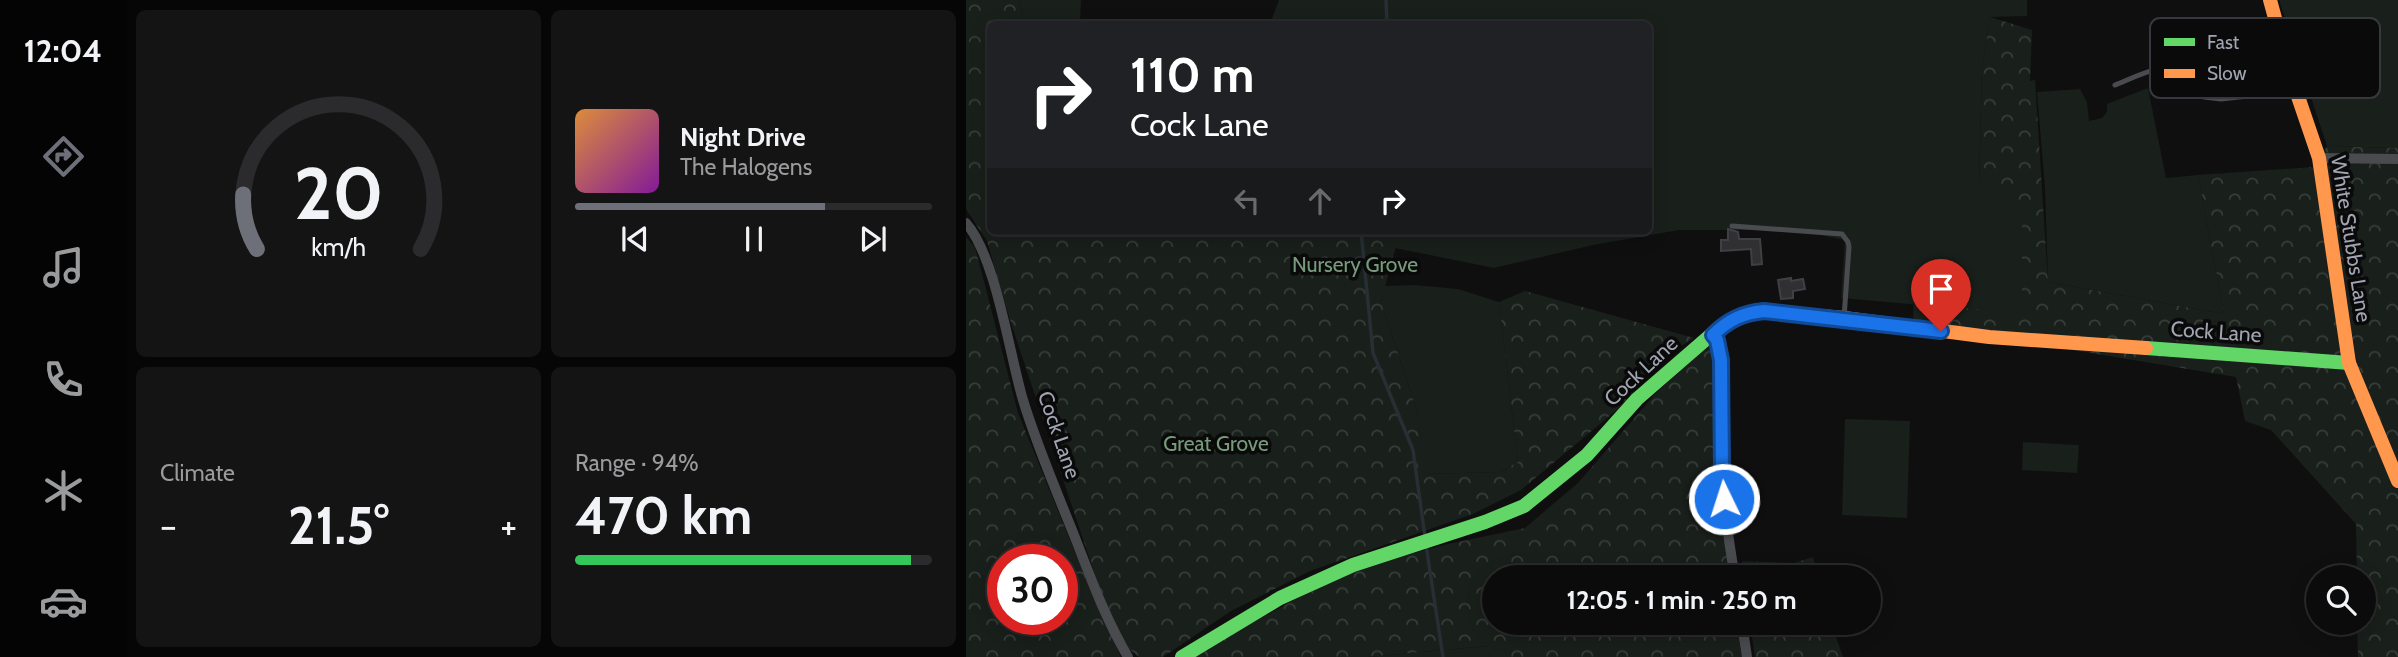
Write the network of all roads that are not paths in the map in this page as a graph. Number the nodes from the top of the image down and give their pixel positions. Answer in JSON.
{"nodes":[{"id":1,"x":2270,"y":0,"type":"edge"},
{"id":2,"x":2275,"y":18,"type":"edge"},
{"id":3,"x":2150,"y":71,"type":"edge"},
{"id":4,"x":2115,"y":85,"type":"dead end"},
{"id":5,"x":2298,"y":98,"type":"edge"},
{"id":6,"x":2319,"y":158,"type":"junction"},
{"id":7,"x":2398,"y":159,"type":"edge"},
{"id":8,"x":966,"y":223,"type":"edge"},
{"id":9,"x":1732,"y":226,"type":"dead end"},
{"id":10,"x":1843,"y":318,"type":"junction"},
{"id":11,"x":1713,"y":335,"type":"junction"},
{"id":12,"x":2348,"y":363,"type":"junction"},
{"id":13,"x":2398,"y":481,"type":"edge"},
{"id":14,"x":1733,"y":565,"type":"edge"},
{"id":15,"x":1744,"y":635,"type":"edge"},
{"id":16,"x":1128,"y":657,"type":"edge"},
{"id":17,"x":1182,"y":657,"type":"edge"},
{"id":18,"x":1747,"y":657,"type":"edge"}],
"edges":[{"from":1,"to":2,"type":"street","name":"White Stubbs Lane"},
{"from":3,"to":4,"type":"lane"},
{"from":5,"to":6,"type":"street","name":"White Stubbs Lane"},
{"from":6,"to":7,"type":"street"},
{"from":6,"to":12,"type":"street","name":"White Stubbs Lane"},
{"from":8,"to":16,"type":"street","name":"Cock Lane"},
{"from":9,"to":10,"type":"lane"},
{"from":10,"to":11,"type":"street","name":"Cock Lane"},
{"from":10,"to":12,"type":"street","name":"Cock Lane"},
{"from":11,"to":14,"type":"street"},
{"from":11,"to":17,"type":"street","name":"Cock Lane"},
{"from":12,"to":13,"type":"street","name":"White Stubbs Lane"},
{"from":15,"to":18,"type":"street"}]}
